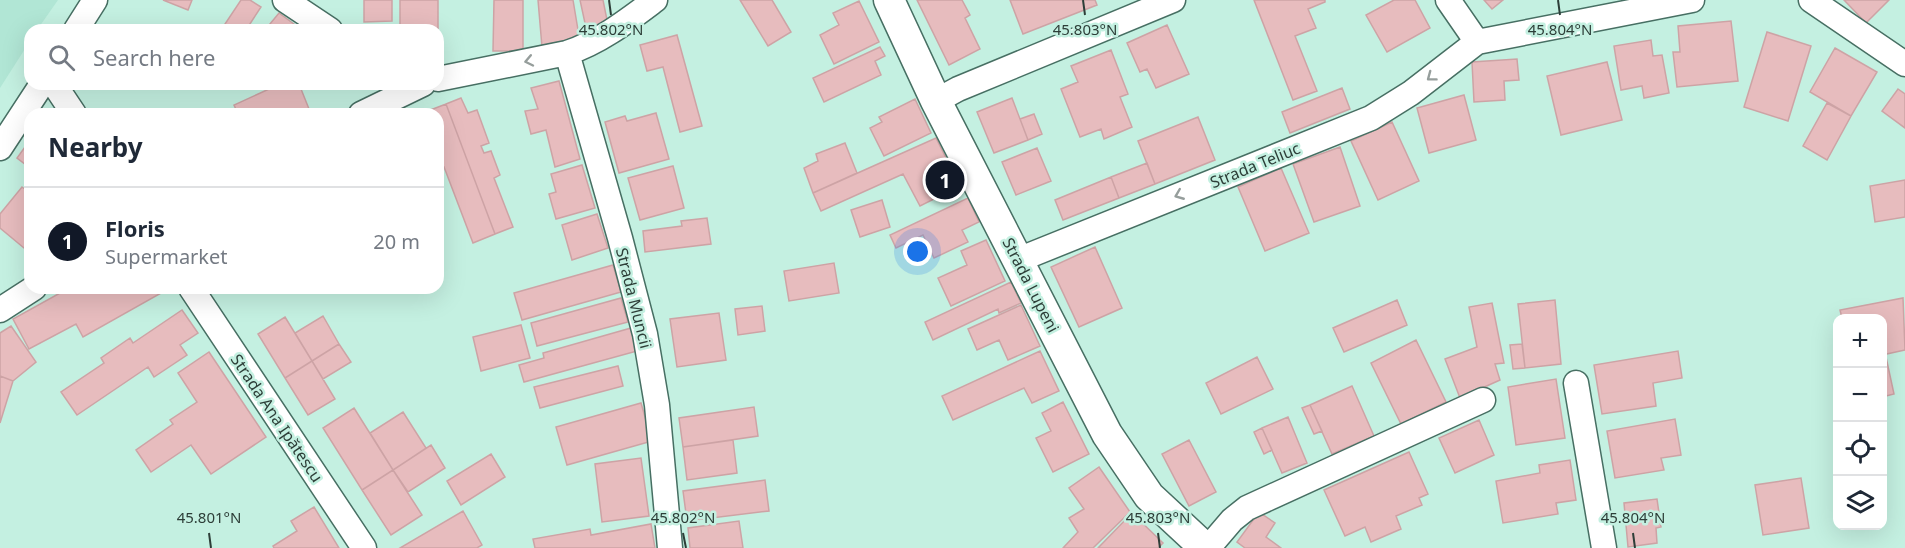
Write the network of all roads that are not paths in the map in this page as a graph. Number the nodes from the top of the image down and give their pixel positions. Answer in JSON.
{"nodes":[{"id":1,"x":95,"y":0,"type":"edge"},
{"id":2,"x":285,"y":0,"type":"edge"},
{"id":3,"x":656,"y":0,"type":"edge"},
{"id":4,"x":889,"y":0,"type":"edge"},
{"id":5,"x":1173,"y":0,"type":"edge"},
{"id":6,"x":1448,"y":0,"type":"edge"},
{"id":7,"x":1692,"y":0,"type":"edge"},
{"id":8,"x":1811,"y":0,"type":"edge"},
{"id":9,"x":80,"y":24,"type":"edge"},
{"id":10,"x":321,"y":24,"type":"edge"},
{"id":11,"x":1477,"y":42,"type":"junction"},
{"id":12,"x":567,"y":53,"type":"junction"},
{"id":13,"x":1905,"y":64,"type":"edge"},
{"id":14,"x":444,"y":79,"type":"edge"},
{"id":15,"x":38,"y":90,"type":"edge"},
{"id":16,"x":58,"y":90,"type":"edge"},
{"id":17,"x":409,"y":90,"type":"edge"},
{"id":18,"x":936,"y":101,"type":"junction"},
{"id":19,"x":26,"y":108,"type":"edge"},
{"id":20,"x":70,"y":108,"type":"edge"},
{"id":21,"x":373,"y":108,"type":"edge"},
{"id":22,"x":24,"y":111,"type":"edge"},
{"id":23,"x":0,"y":148,"type":"edge"},
{"id":24,"x":1018,"y":260,"type":"junction"},
{"id":25,"x":25,"y":294,"type":"edge"},
{"id":26,"x":195,"y":294,"type":"edge"},
{"id":27,"x":0,"y":310,"type":"edge"},
{"id":28,"x":1576,"y":383,"type":"dead end"},
{"id":29,"x":1483,"y":400,"type":"dead end"},
{"id":30,"x":364,"y":548,"type":"edge"},
{"id":31,"x":670,"y":548,"type":"edge"},
{"id":32,"x":1207,"y":548,"type":"edge"},
{"id":33,"x":1604,"y":548,"type":"edge"}],
"edges":[{"from":1,"to":9,"type":"street"},
{"from":2,"to":10,"type":"street"},
{"from":3,"to":12,"type":"street"},
{"from":4,"to":18,"type":"street","name":"Strada Lupeni"},
{"from":5,"to":18,"type":"street"},
{"from":6,"to":11,"type":"street"},
{"from":7,"to":11,"type":"street"},
{"from":8,"to":13,"type":"street"},
{"from":11,"to":24,"type":"street","name":"Strada Teliuc","one_way":true},
{"from":12,"to":14,"type":"street","one_way":true},
{"from":12,"to":31,"type":"street","name":"Strada Muncii"},
{"from":15,"to":19,"type":"street"},
{"from":16,"to":20,"type":"street"},
{"from":17,"to":21,"type":"street"},
{"from":18,"to":24,"type":"street","name":"Strada Lupeni"},
{"from":22,"to":23,"type":"street"},
{"from":24,"to":32,"type":"street","name":"Strada Lupeni"},
{"from":25,"to":27,"type":"street"},
{"from":26,"to":30,"type":"street","name":"Strada Ana Ipătescu"},
{"from":28,"to":33,"type":"street"},
{"from":29,"to":32,"type":"street"}]}
